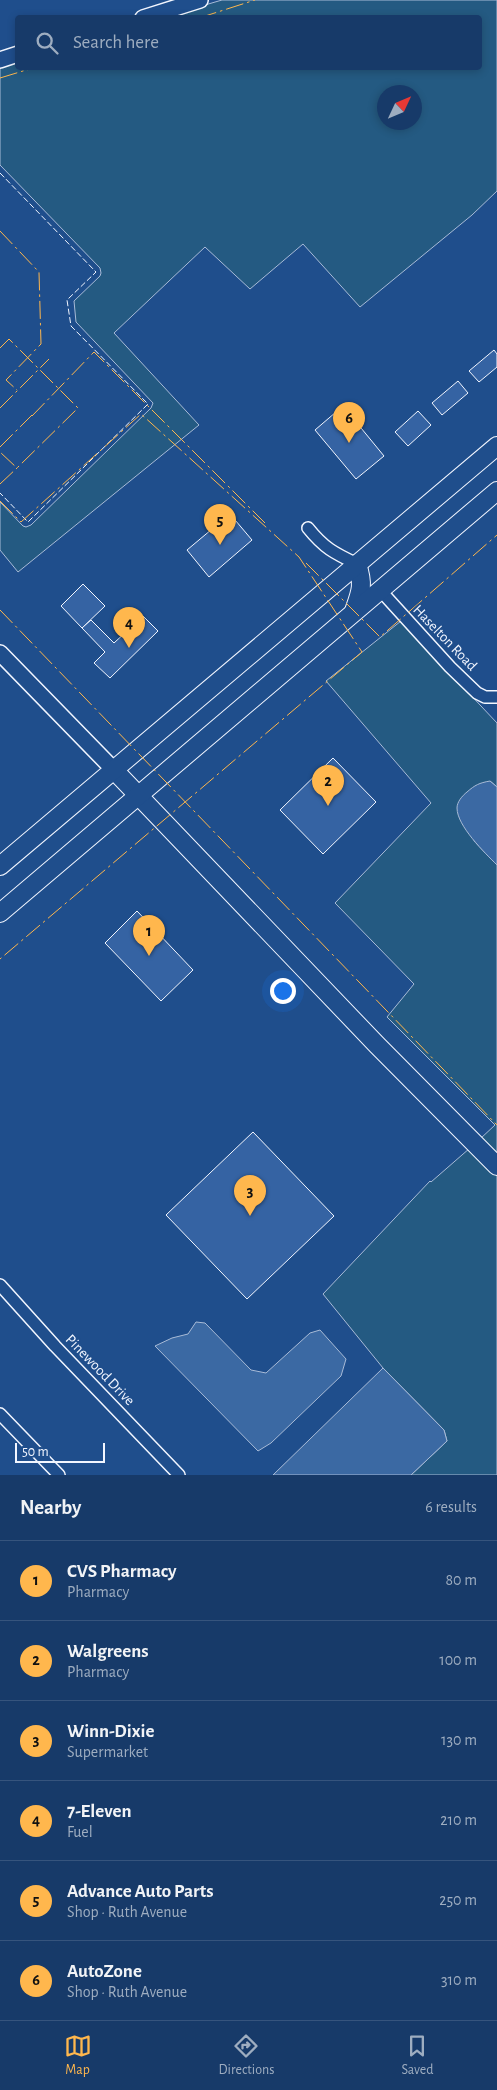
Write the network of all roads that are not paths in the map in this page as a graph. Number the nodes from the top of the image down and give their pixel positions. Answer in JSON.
{"nodes":[{"id":1,"x":200,"y":0,"type":"edge"},
{"id":2,"x":152,"y":15,"type":"edge"},
{"id":3,"x":15,"y":55,"type":"edge"},
{"id":4,"x":0,"y":60,"type":"edge"},
{"id":5,"x":497,"y":446,"type":"edge"},
{"id":6,"x":497,"y":491,"type":"edge"},
{"id":7,"x":308,"y":528,"type":"dead end"},
{"id":8,"x":357,"y":564,"type":"junction"},
{"id":9,"x":380,"y":590,"type":"junction"},
{"id":10,"x":353,"y":614,"type":"junction"},
{"id":11,"x":0,"y":653,"type":"edge"},
{"id":12,"x":495,"y":697,"type":"edge"},
{"id":13,"x":114,"y":770,"type":"junction"},
{"id":14,"x":139,"y":795,"type":"junction"},
{"id":15,"x":0,"y":866,"type":"edge"},
{"id":16,"x":0,"y":913,"type":"edge"},
{"id":17,"x":497,"y":1166,"type":"edge"},
{"id":18,"x":0,"y":1285,"type":"edge"},
{"id":19,"x":0,"y":1414,"type":"edge"},
{"id":20,"x":59,"y":1475,"type":"edge"},
{"id":21,"x":179,"y":1475,"type":"edge"}],
"edges":[{"from":1,"to":2,"type":"main road"},
{"from":3,"to":4,"type":"main road"},
{"from":5,"to":8,"type":"main road"},
{"from":6,"to":9,"type":"main road"},
{"from":7,"to":8,"type":"street"},
{"from":8,"to":10,"type":"main road"},
{"from":8,"to":13,"type":"main road"},
{"from":9,"to":10,"type":"main road"},
{"from":9,"to":12,"type":"street","name":"Haselton Road"},
{"from":10,"to":14,"type":"main road"},
{"from":11,"to":13,"type":"main road"},
{"from":13,"to":14,"type":"main road"},
{"from":13,"to":15,"type":"main road"},
{"from":14,"to":16,"type":"main road"},
{"from":14,"to":17,"type":"main road"},
{"from":18,"to":21,"type":"street","name":"Pinewood Drive"},
{"from":19,"to":20,"type":"street"}]}
